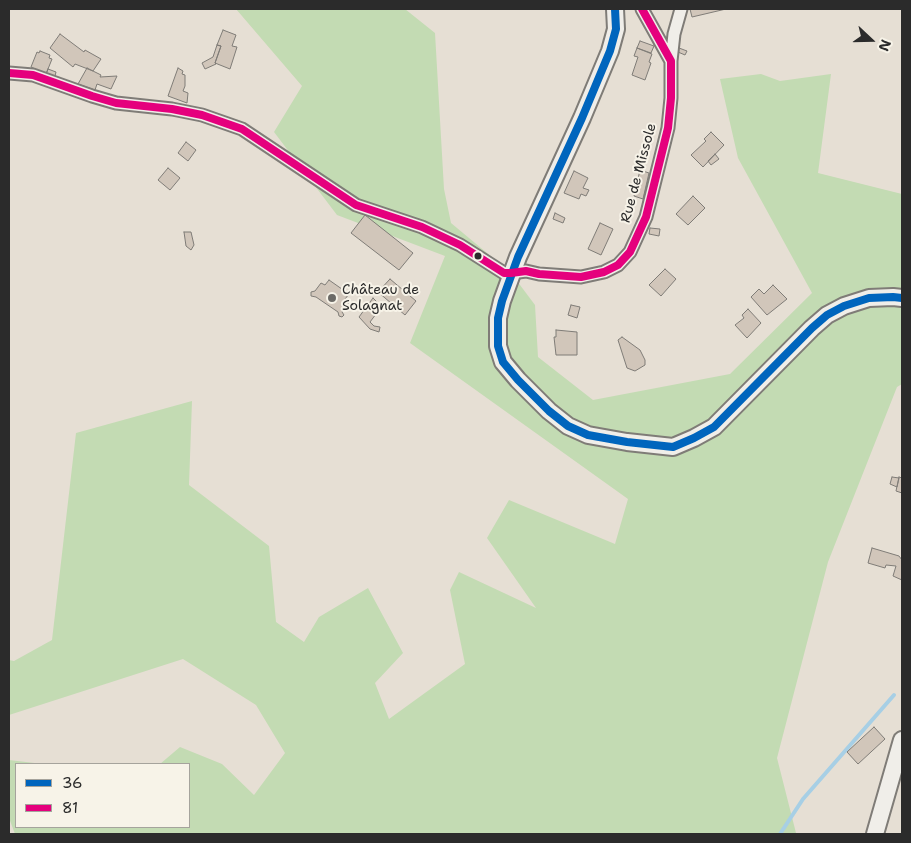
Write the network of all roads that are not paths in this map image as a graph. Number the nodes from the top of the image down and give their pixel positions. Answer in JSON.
{"nodes":[{"id":1,"x":615,"y":9,"type":"edge"},
{"id":2,"x":642,"y":9,"type":"edge"},
{"id":3,"x":681,"y":9,"type":"edge"},
{"id":4,"x":671,"y":61,"type":"junction"},
{"id":5,"x":9,"y":72,"type":"edge"},
{"id":6,"x":511,"y":273,"type":"junction"},
{"id":7,"x":902,"y":298,"type":"edge"},
{"id":8,"x":902,"y":740,"type":"edge"},
{"id":9,"x":875,"y":834,"type":"edge"}],
"edges":[{"from":1,"to":6,"type":"main road"},
{"from":2,"to":4,"type":"street","name":"Rue de Missole"},
{"from":3,"to":4,"type":"street"},
{"from":4,"to":6,"type":"street","name":"Rue de Missole"},
{"from":5,"to":6,"type":"street"},
{"from":6,"to":7,"type":"main road"},
{"from":8,"to":9,"type":"main road"}]}
